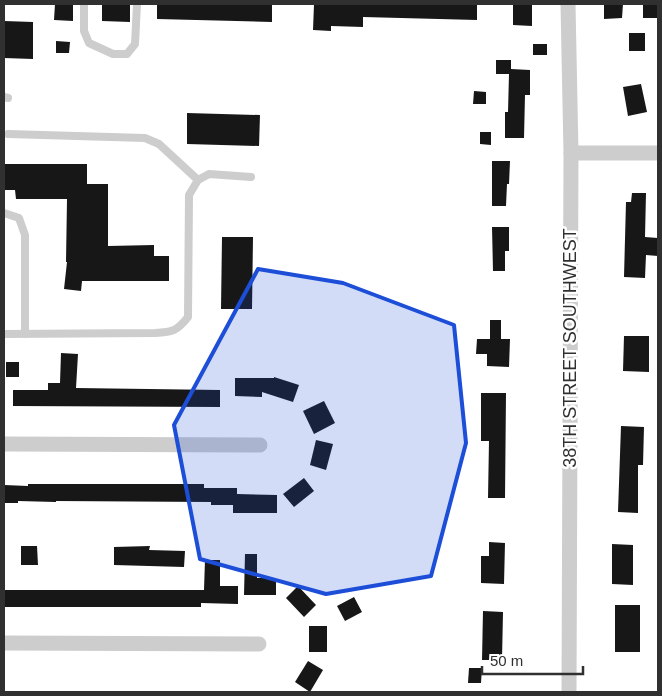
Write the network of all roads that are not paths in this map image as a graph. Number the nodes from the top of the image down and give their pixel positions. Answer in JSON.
{"nodes":[{"id":1,"x":84,"y":4,"type":"edge"},
{"id":2,"x":137,"y":4,"type":"edge"},
{"id":3,"x":568,"y":4,"type":"edge"},
{"id":4,"x":8,"y":134,"type":"dead end"},
{"id":5,"x":571,"y":153,"type":"junction"},
{"id":6,"x":658,"y":153,"type":"edge"},
{"id":7,"x":251,"y":177,"type":"dead end"},
{"id":8,"x":198,"y":180,"type":"junction"},
{"id":9,"x":4,"y":213,"type":"edge"},
{"id":10,"x":4,"y":334,"type":"edge"},
{"id":11,"x":25,"y":334,"type":"junction"},
{"id":12,"x":4,"y":444,"type":"edge"},
{"id":13,"x":260,"y":445,"type":"dead end"},
{"id":14,"x":4,"y":643,"type":"edge"},
{"id":15,"x":259,"y":644,"type":"dead end"},
{"id":16,"x":568,"y":692,"type":"edge"}],
"edges":[{"from":1,"to":2,"type":"lane"},
{"from":3,"to":5,"type":"street","name":"38TH STREET SOUTHWEST"},
{"from":4,"to":8,"type":"lane"},
{"from":5,"to":6,"type":"street"},
{"from":5,"to":16,"type":"street","name":"38TH STREET SOUTHWEST"},
{"from":7,"to":8,"type":"lane"},
{"from":8,"to":11,"type":"lane"},
{"from":9,"to":11,"type":"lane"},
{"from":10,"to":11,"type":"lane"},
{"from":12,"to":13,"type":"street"},
{"from":14,"to":15,"type":"street"}]}
